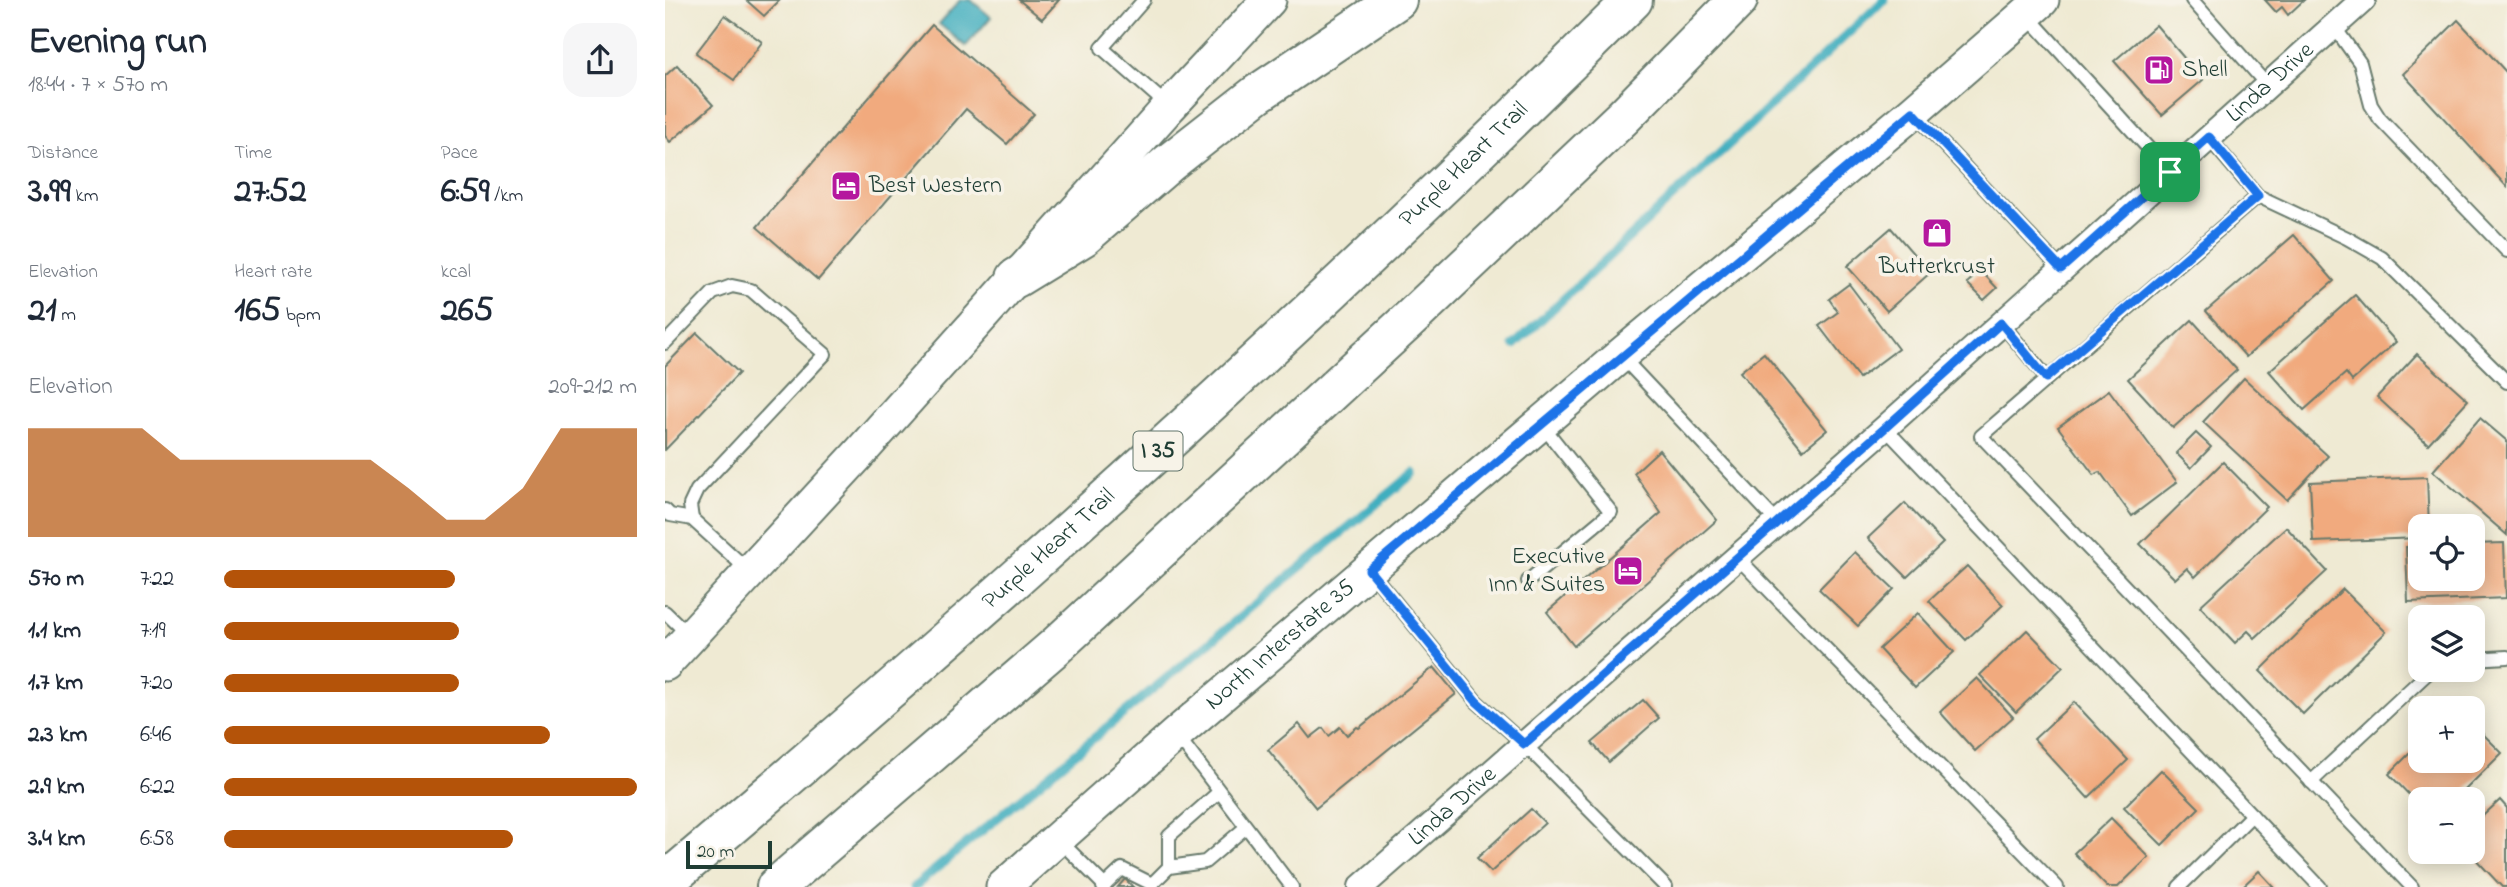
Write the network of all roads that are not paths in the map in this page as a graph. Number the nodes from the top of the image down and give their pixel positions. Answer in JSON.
{"nodes":[{"id":1,"x":1144,"y":0,"type":"edge"},
{"id":2,"x":1269,"y":0,"type":"edge"},
{"id":3,"x":1397,"y":0,"type":"edge"},
{"id":4,"x":1633,"y":0,"type":"edge"},
{"id":5,"x":1738,"y":0,"type":"edge"},
{"id":6,"x":2192,"y":0,"type":"edge"},
{"id":7,"x":2363,"y":0,"type":"edge"},
{"id":8,"x":2034,"y":7,"type":"edge"},
{"id":9,"x":2333,"y":26,"type":"junction"},
{"id":10,"x":2267,"y":85,"type":"junction"},
{"id":11,"x":1169,"y":107,"type":"junction"},
{"id":12,"x":1913,"y":112,"type":"junction"},
{"id":13,"x":2209,"y":137,"type":"junction"},
{"id":14,"x":2170,"y":172,"type":"junction"},
{"id":15,"x":2258,"y":196,"type":"junction"},
{"id":16,"x":2507,"y":251,"type":"edge"},
{"id":17,"x":2061,"y":269,"type":"junction"},
{"id":18,"x":1016,"y":278,"type":"junction"},
{"id":19,"x":2001,"y":323,"type":"junction"},
{"id":20,"x":665,"y":343,"type":"edge"},
{"id":21,"x":1621,"y":355,"type":"junction"},
{"id":22,"x":2046,"y":378,"type":"junction"},
{"id":23,"x":2507,"y":382,"type":"edge"},
{"id":24,"x":1542,"y":425,"type":"junction"},
{"id":25,"x":1885,"y":428,"type":"junction"},
{"id":26,"x":665,"y":510,"type":"edge"},
{"id":27,"x":692,"y":519,"type":"junction"},
{"id":28,"x":1777,"y":522,"type":"junction"},
{"id":29,"x":1738,"y":557,"type":"junction"},
{"id":30,"x":1369,"y":570,"type":"junction"},
{"id":31,"x":750,"y":573,"type":"junction"},
{"id":32,"x":1528,"y":581,"type":"dead end"},
{"id":33,"x":665,"y":612,"type":"edge"},
{"id":34,"x":691,"y":636,"type":"junction"},
{"id":35,"x":2507,"y":657,"type":"edge"},
{"id":36,"x":2485,"y":658,"type":"edge"},
{"id":37,"x":665,"y":664,"type":"edge"},
{"id":38,"x":2418,"y":682,"type":"edge"},
{"id":39,"x":1176,"y":734,"type":"junction"},
{"id":40,"x":1524,"y":744,"type":"junction"},
{"id":41,"x":2311,"y":782,"type":"junction"},
{"id":42,"x":1219,"y":792,"type":"junction"},
{"id":43,"x":2252,"y":815,"type":"junction"},
{"id":44,"x":1245,"y":828,"type":"junction"},
{"id":45,"x":834,"y":837,"type":"junction"},
{"id":46,"x":1058,"y":839,"type":"junction"},
{"id":47,"x":1170,"y":867,"type":"junction"},
{"id":48,"x":665,"y":882,"type":"edge"},
{"id":49,"x":1104,"y":886,"type":"edge"},
{"id":50,"x":776,"y":887,"type":"edge"},
{"id":51,"x":809,"y":887,"type":"edge"},
{"id":52,"x":1003,"y":887,"type":"edge"},
{"id":53,"x":1292,"y":887,"type":"edge"},
{"id":54,"x":1361,"y":887,"type":"edge"},
{"id":55,"x":1666,"y":887,"type":"edge"},
{"id":56,"x":2057,"y":887,"type":"edge"},
{"id":57,"x":2179,"y":887,"type":"edge"},
{"id":58,"x":2320,"y":887,"type":"edge"},
{"id":59,"x":2411,"y":887,"type":"edge"}],
"edges":[{"from":1,"to":11,"type":"lane"},
{"from":2,"to":11,"type":"main road"},
{"from":3,"to":18,"type":"highway"},
{"from":4,"to":48,"type":"highway","name":"Purple Heart Trail","number":"I 35"},
{"from":5,"to":45,"type":"highway"},
{"from":6,"to":10,"type":"lane"},
{"from":7,"to":9,"type":"street","name":"Linda Drive"},
{"from":8,"to":12,"type":"main road","name":"North Interstate 35"},
{"from":8,"to":14,"type":"lane"},
{"from":9,"to":10,"type":"street","name":"Linda Drive"},
{"from":9,"to":16,"type":"lane"},
{"from":10,"to":13,"type":"street","name":"Linda Drive"},
{"from":11,"to":18,"type":"main road"},
{"from":12,"to":17,"type":"lane"},
{"from":12,"to":21,"type":"main road","name":"North Interstate 35"},
{"from":13,"to":14,"type":"street","name":"Linda Drive"},
{"from":13,"to":15,"type":"lane"},
{"from":14,"to":17,"type":"street","name":"Linda Drive"},
{"from":15,"to":22,"type":"lane"},
{"from":15,"to":23,"type":"lane"},
{"from":17,"to":19,"type":"street","name":"Linda Drive"},
{"from":18,"to":31,"type":"main road"},
{"from":19,"to":22,"type":"lane"},
{"from":19,"to":25,"type":"street","name":"Linda Drive"},
{"from":20,"to":27,"type":"lane"},
{"from":21,"to":24,"type":"main road","name":"North Interstate 35"},
{"from":21,"to":28,"type":"lane"},
{"from":22,"to":41,"type":"lane"},
{"from":24,"to":30,"type":"main road","name":"North Interstate 35"},
{"from":24,"to":32,"type":"lane"},
{"from":25,"to":28,"type":"street","name":"Linda Drive"},
{"from":25,"to":43,"type":"lane"},
{"from":26,"to":27,"type":"lane"},
{"from":27,"to":31,"type":"lane"},
{"from":28,"to":29,"type":"street","name":"Linda Drive"},
{"from":29,"to":40,"type":"street","name":"Linda Drive"},
{"from":29,"to":56,"type":"lane"},
{"from":30,"to":39,"type":"main road","name":"North Interstate 35"},
{"from":30,"to":40,"type":"lane"},
{"from":31,"to":34,"type":"main road"},
{"from":33,"to":34,"type":"lane"},
{"from":34,"to":37,"type":"main road"},
{"from":35,"to":36,"type":"lane"},
{"from":38,"to":41,"type":"lane"},
{"from":39,"to":42,"type":"lane"},
{"from":39,"to":46,"type":"main road","name":"North Interstate 35"},
{"from":40,"to":54,"type":"street","name":"Linda Drive"},
{"from":40,"to":55,"type":"lane"},
{"from":41,"to":59,"type":"lane"},
{"from":42,"to":44,"type":"lane"},
{"from":42,"to":47,"type":"lane"},
{"from":43,"to":57,"type":"lane"},
{"from":43,"to":58,"type":"lane"},
{"from":44,"to":47,"type":"lane"},
{"from":44,"to":53,"type":"lane"},
{"from":45,"to":50,"type":"highway"},
{"from":45,"to":51,"type":"highway"},
{"from":46,"to":49,"type":"lane"},
{"from":46,"to":52,"type":"main road","name":"North Interstate 35"},
{"from":47,"to":49,"type":"lane"}]}
